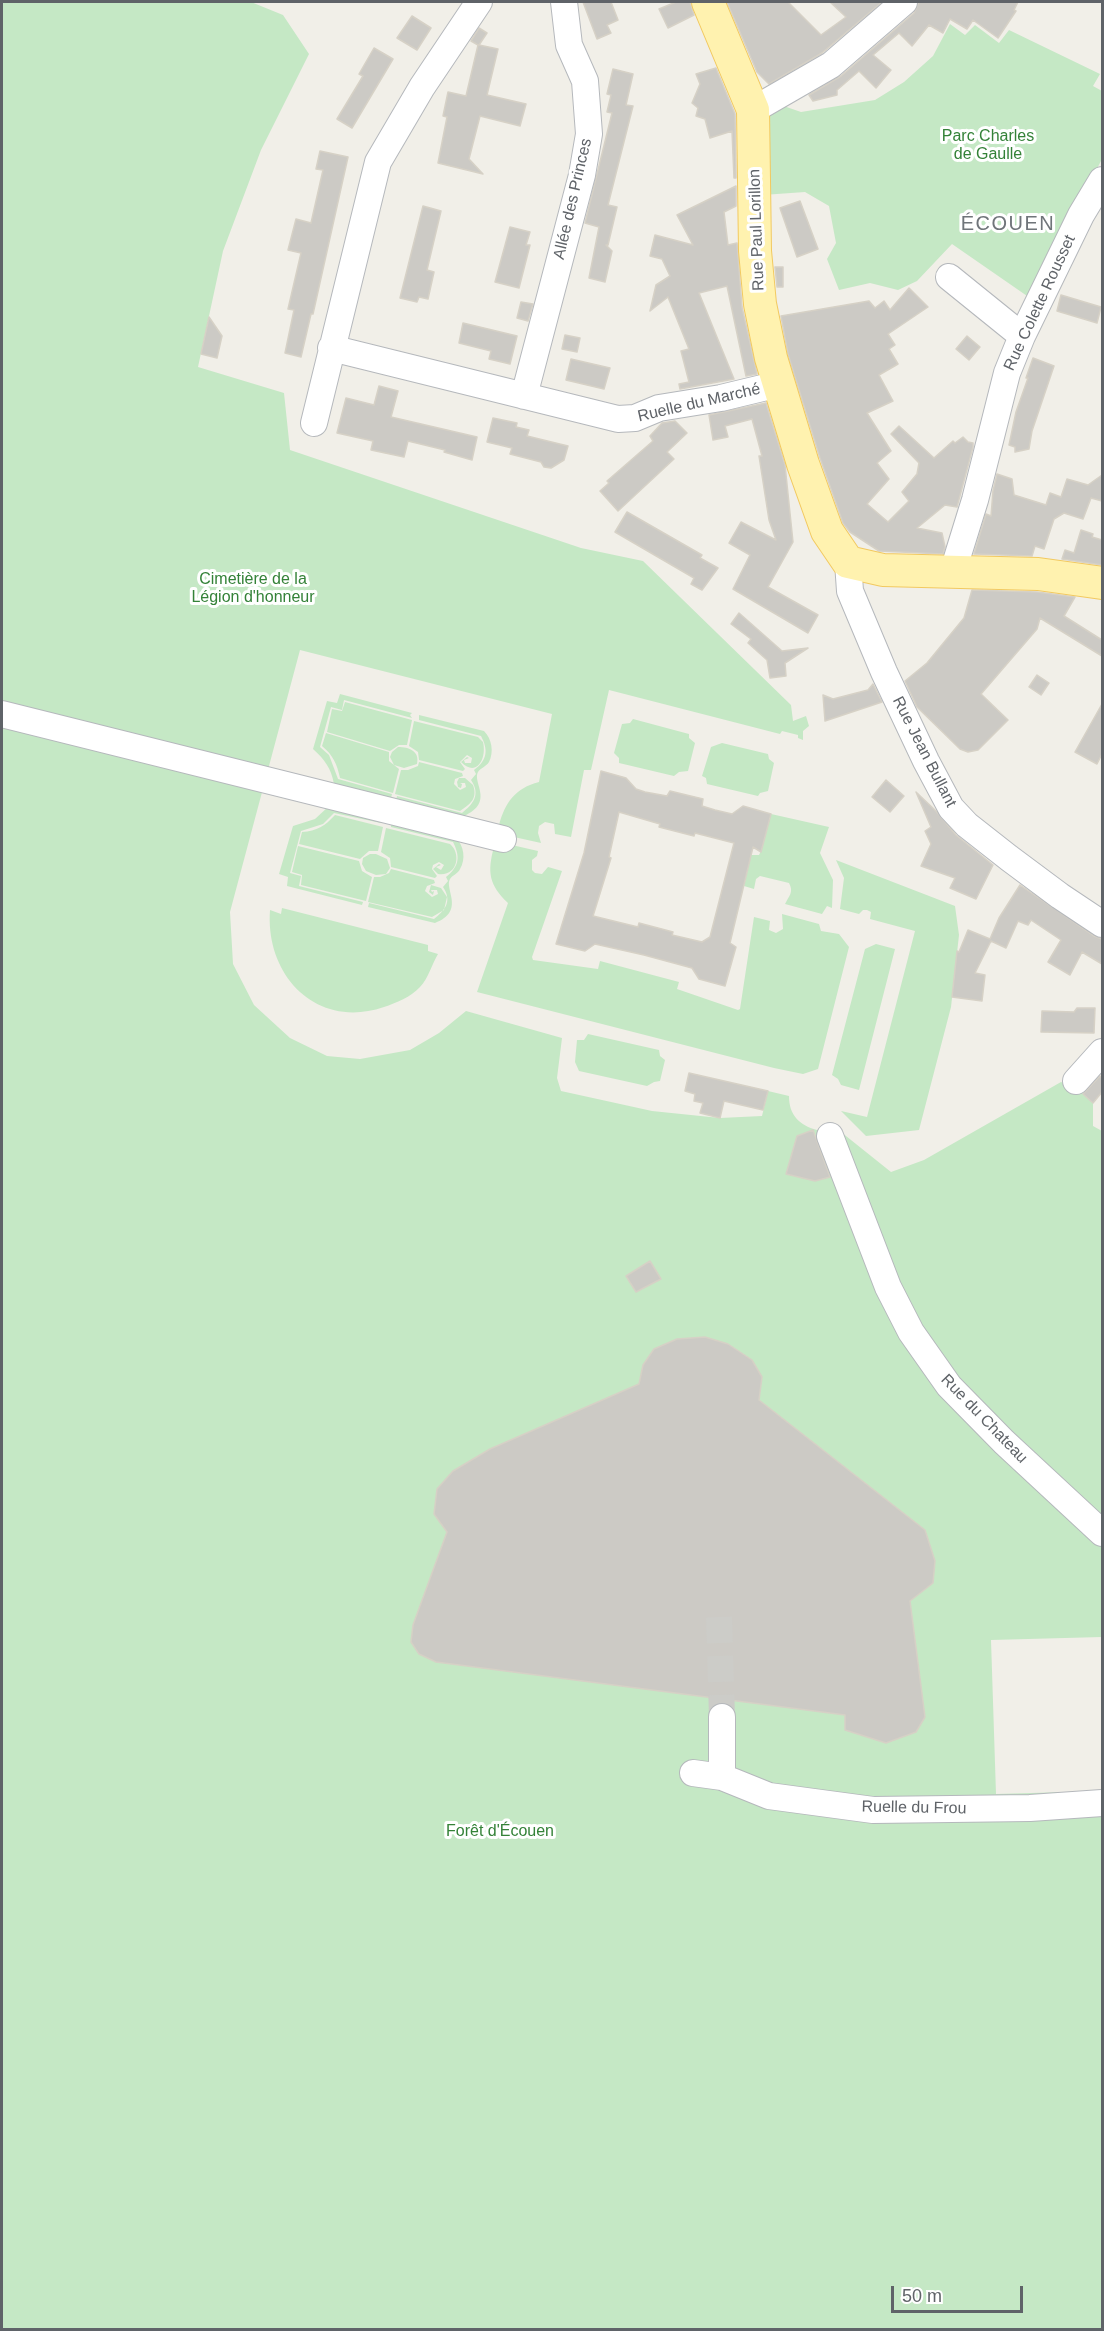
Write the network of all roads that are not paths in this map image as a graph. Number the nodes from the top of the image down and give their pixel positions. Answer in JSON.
{"nodes":[{"id":1,"x":479,"y":2,"type":"edge"},
{"id":2,"x":564,"y":2,"type":"edge"},
{"id":3,"x":708,"y":2,"type":"edge"},
{"id":4,"x":904,"y":2,"type":"edge"},
{"id":5,"x":753,"y":110,"type":"junction"},
{"id":6,"x":1102,"y":180,"type":"edge"},
{"id":7,"x":949,"y":277,"type":"dead end"},
{"id":8,"x":1022,"y":336,"type":"junction"},
{"id":9,"x":331,"y":348,"type":"junction"},
{"id":10,"x":779,"y":384,"type":"junction"},
{"id":11,"x":525,"y":396,"type":"junction"},
{"id":12,"x":314,"y":423,"type":"dead end"},
{"id":13,"x":849,"y":562,"type":"junction"},
{"id":14,"x":953,"y":571,"type":"junction"},
{"id":15,"x":1102,"y":583,"type":"edge"},
{"id":16,"x":2,"y":714,"type":"edge"},
{"id":17,"x":503,"y":839,"type":"dead end"},
{"id":18,"x":1102,"y":924,"type":"edge"},
{"id":19,"x":1102,"y":1052,"type":"edge"},
{"id":20,"x":1077,"y":1081,"type":"dead end"},
{"id":21,"x":830,"y":1136,"type":"dead end"},
{"id":22,"x":1102,"y":1533,"type":"edge"},
{"id":23,"x":722,"y":1717,"type":"tunnel mouth"},
{"id":24,"x":693,"y":1773,"type":"dead end"},
{"id":25,"x":722,"y":1777,"type":"junction"},
{"id":26,"x":1102,"y":1803,"type":"edge"}],
"edges":[{"from":1,"to":9,"type":"street"},
{"from":2,"to":11,"type":"street","name":"Allée des Princes"},
{"from":3,"to":5,"type":"main road","name":"Rue Paul Lorillon"},
{"from":4,"to":5,"type":"street"},
{"from":5,"to":10,"type":"main road","name":"Rue Paul Lorillon"},
{"from":6,"to":8,"type":"street","name":"Rue Colette Rousset"},
{"from":7,"to":8,"type":"street"},
{"from":8,"to":14,"type":"street","name":"Rue Colette Rousset"},
{"from":9,"to":11,"type":"street"},
{"from":9,"to":12,"type":"street"},
{"from":10,"to":11,"type":"street","name":"Ruelle du Marché"},
{"from":10,"to":13,"type":"main road","name":"Rue Paul Lorillon"},
{"from":13,"to":14,"type":"main road"},
{"from":13,"to":18,"type":"street","name":"Rue Jean Bullant"},
{"from":14,"to":15,"type":"main road"},
{"from":16,"to":17,"type":"street"},
{"from":19,"to":20,"type":"street"},
{"from":21,"to":22,"type":"street","name":"Rue du Chateau"},
{"from":23,"to":25,"type":"street"},
{"from":24,"to":25,"type":"street","name":"Ruelle du Frou"},
{"from":25,"to":26,"type":"street","name":"Ruelle du Frou"}]}
